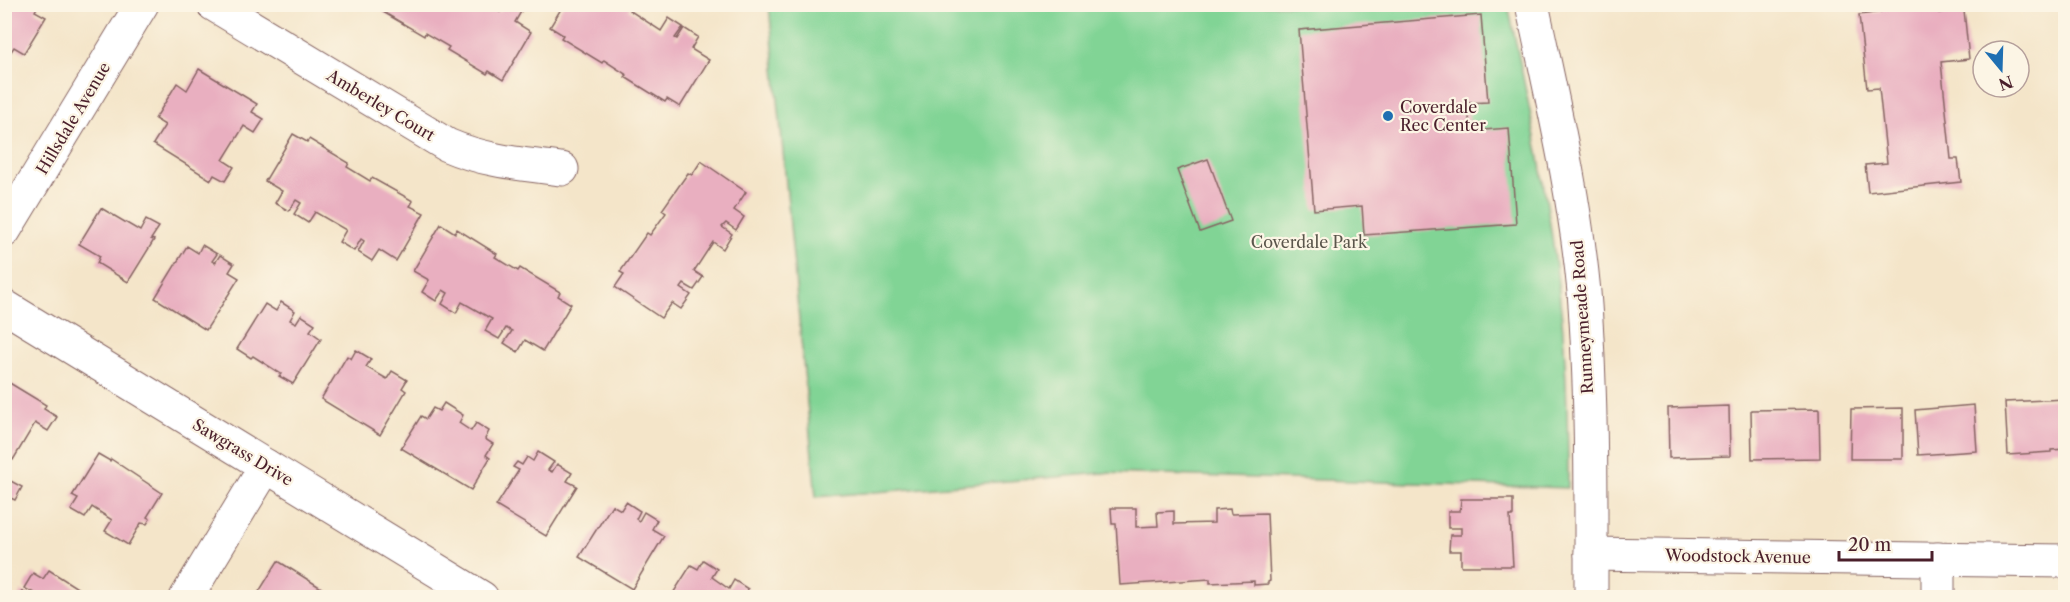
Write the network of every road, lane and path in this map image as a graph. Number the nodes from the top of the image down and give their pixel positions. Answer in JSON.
{"nodes":[{"id":1,"x":142,"y":4,"type":"edge"},
{"id":2,"x":213,"y":4,"type":"edge"},
{"id":3,"x":1532,"y":4,"type":"edge"},
{"id":4,"x":562,"y":169,"type":"dead end"},
{"id":5,"x":4,"y":231,"type":"edge"},
{"id":6,"x":4,"y":306,"type":"edge"},
{"id":7,"x":266,"y":465,"type":"junction"},
{"id":8,"x":1591,"y":554,"type":"junction"},
{"id":9,"x":1938,"y":559,"type":"junction"},
{"id":10,"x":2066,"y":561,"type":"edge"},
{"id":11,"x":186,"y":597,"type":"edge"},
{"id":12,"x":482,"y":597,"type":"edge"},
{"id":13,"x":1591,"y":597,"type":"edge"},
{"id":14,"x":1938,"y":597,"type":"edge"}],
"edges":[{"from":1,"to":5,"type":"street","name":"Hillsdale Avenue"},
{"from":2,"to":4,"type":"street","name":"Amberley Court"},
{"from":3,"to":8,"type":"street","name":"Runneymeade Road"},
{"from":6,"to":7,"type":"street","name":"Sawgrass Drive"},
{"from":7,"to":11,"type":"street"},
{"from":7,"to":12,"type":"street","name":"Sawgrass Drive"},
{"from":8,"to":9,"type":"street","name":"Woodstock Avenue"},
{"from":8,"to":13,"type":"street","name":"Runneymeade Road"},
{"from":9,"to":10,"type":"street","name":"Woodstock Avenue"},
{"from":9,"to":14,"type":"street"}]}
